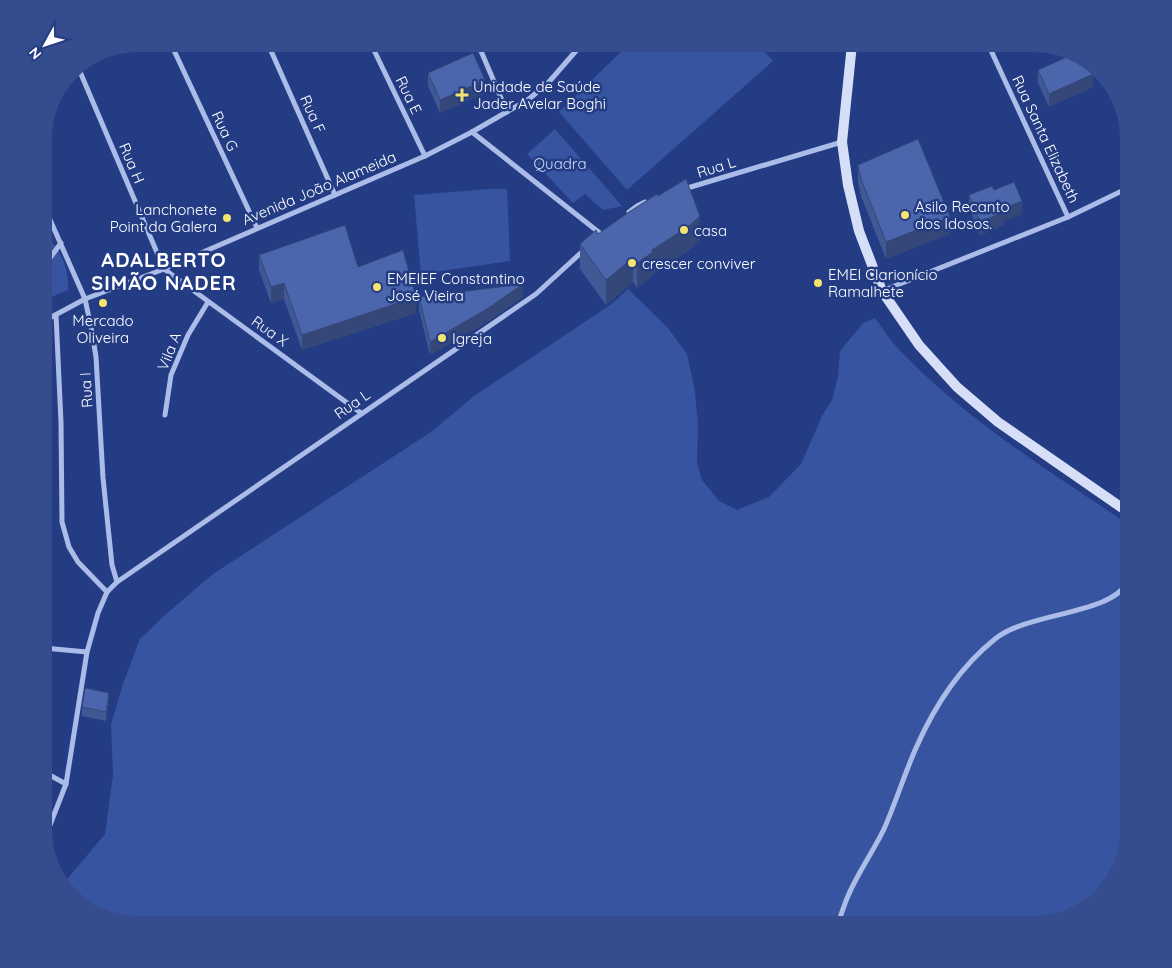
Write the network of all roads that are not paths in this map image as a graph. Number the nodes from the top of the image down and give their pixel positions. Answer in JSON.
{"nodes":[{"id":1,"x":175,"y":52,"type":"edge"},
{"id":2,"x":272,"y":52,"type":"edge"},
{"id":3,"x":375,"y":52,"type":"edge"},
{"id":4,"x":481,"y":52,"type":"edge"},
{"id":5,"x":575,"y":52,"type":"edge"},
{"id":6,"x":851,"y":52,"type":"edge"},
{"id":7,"x":992,"y":52,"type":"edge"},
{"id":8,"x":81,"y":75,"type":"edge"},
{"id":9,"x":507,"y":112,"type":"junction"},
{"id":10,"x":472,"y":132,"type":"junction"},
{"id":11,"x":842,"y":142,"type":"junction"},
{"id":12,"x":425,"y":156,"type":"junction"},
{"id":13,"x":675,"y":192,"type":"edge"},
{"id":14,"x":1120,"y":192,"type":"edge"},
{"id":15,"x":335,"y":195,"type":"junction"},
{"id":16,"x":650,"y":200,"type":"edge"},
{"id":17,"x":622,"y":217,"type":"edge"},
{"id":18,"x":1068,"y":217,"type":"junction"},
{"id":19,"x":53,"y":226,"type":"edge"},
{"id":20,"x":257,"y":228,"type":"junction"},
{"id":21,"x":608,"y":229,"type":"edge"},
{"id":22,"x":601,"y":234,"type":"junction"},
{"id":23,"x":594,"y":241,"type":"edge"},
{"id":24,"x":61,"y":243,"type":"junction"},
{"id":25,"x":587,"y":248,"type":"edge"},
{"id":26,"x":53,"y":254,"type":"edge"},
{"id":27,"x":164,"y":269,"type":"junction"},
{"id":28,"x":882,"y":291,"type":"junction"},
{"id":29,"x":85,"y":299,"type":"junction"},
{"id":30,"x":208,"y":302,"type":"junction"},
{"id":31,"x":56,"y":316,"type":"junction"},
{"id":32,"x":53,"y":317,"type":"edge"},
{"id":33,"x":361,"y":413,"type":"junction"},
{"id":34,"x":166,"y":415,"type":"dead end"},
{"id":35,"x":1120,"y":506,"type":"edge"},
{"id":36,"x":117,"y":582,"type":"junction"},
{"id":37,"x":107,"y":592,"type":"junction"},
{"id":38,"x":1120,"y":592,"type":"edge"},
{"id":39,"x":53,"y":649,"type":"edge"},
{"id":40,"x":86,"y":652,"type":"junction"},
{"id":41,"x":53,"y":777,"type":"edge"},
{"id":42,"x":66,"y":784,"type":"junction"},
{"id":43,"x":53,"y":817,"type":"edge"},
{"id":44,"x":841,"y":916,"type":"edge"}],
"edges":[{"from":1,"to":20,"type":"street","name":"Rua G"},
{"from":2,"to":15,"type":"street","name":"Rua F"},
{"from":3,"to":12,"type":"street","name":"Rua E"},
{"from":4,"to":9,"type":"street"},
{"from":5,"to":9,"type":"street","name":"Avenida João Alameida"},
{"from":6,"to":11,"type":"street"},
{"from":7,"to":18,"type":"street","name":"Rua Santa Elizabeth"},
{"from":8,"to":27,"type":"street","name":"Rua H"},
{"from":9,"to":10,"type":"street","name":"Avenida João Alameida"},
{"from":10,"to":12,"type":"street","name":"Avenida João Alameida"},
{"from":10,"to":22,"type":"street"},
{"from":11,"to":13,"type":"street","name":"Rua L"},
{"from":11,"to":28,"type":"street"},
{"from":12,"to":15,"type":"street","name":"Avenida João Alameida"},
{"from":14,"to":18,"type":"street"},
{"from":15,"to":20,"type":"street","name":"Avenida João Alameida"},
{"from":16,"to":17,"type":"street"},
{"from":18,"to":28,"type":"street"},
{"from":19,"to":24,"type":"street","name":"Rua I"},
{"from":20,"to":27,"type":"street","name":"Avenida João Alameida"},
{"from":21,"to":22,"type":"street"},
{"from":22,"to":23,"type":"street"},
{"from":24,"to":26,"type":"street"},
{"from":24,"to":29,"type":"street","name":"Rua I"},
{"from":25,"to":33,"type":"street","name":"Rua L"},
{"from":27,"to":29,"type":"street","name":"Avenida João Alameida"},
{"from":27,"to":30,"type":"street","name":"Rua X"},
{"from":28,"to":35,"type":"street"},
{"from":29,"to":31,"type":"street","name":"Avenida João Alameida"},
{"from":29,"to":36,"type":"street","name":"Rua I"},
{"from":30,"to":33,"type":"street","name":"Rua X"},
{"from":30,"to":34,"type":"street","name":"Vila A"},
{"from":31,"to":32,"type":"street","name":"Avenida João Alameida"},
{"from":31,"to":37,"type":"street"},
{"from":33,"to":36,"type":"street","name":"Rua L"},
{"from":36,"to":37,"type":"street","name":"Rua L"},
{"from":37,"to":40,"type":"street","name":"Rua L"},
{"from":38,"to":44,"type":"street"},
{"from":39,"to":40,"type":"street"},
{"from":40,"to":42,"type":"street","name":"Rua L"},
{"from":41,"to":42,"type":"street"},
{"from":42,"to":43,"type":"street","name":"Rua L"}]}
